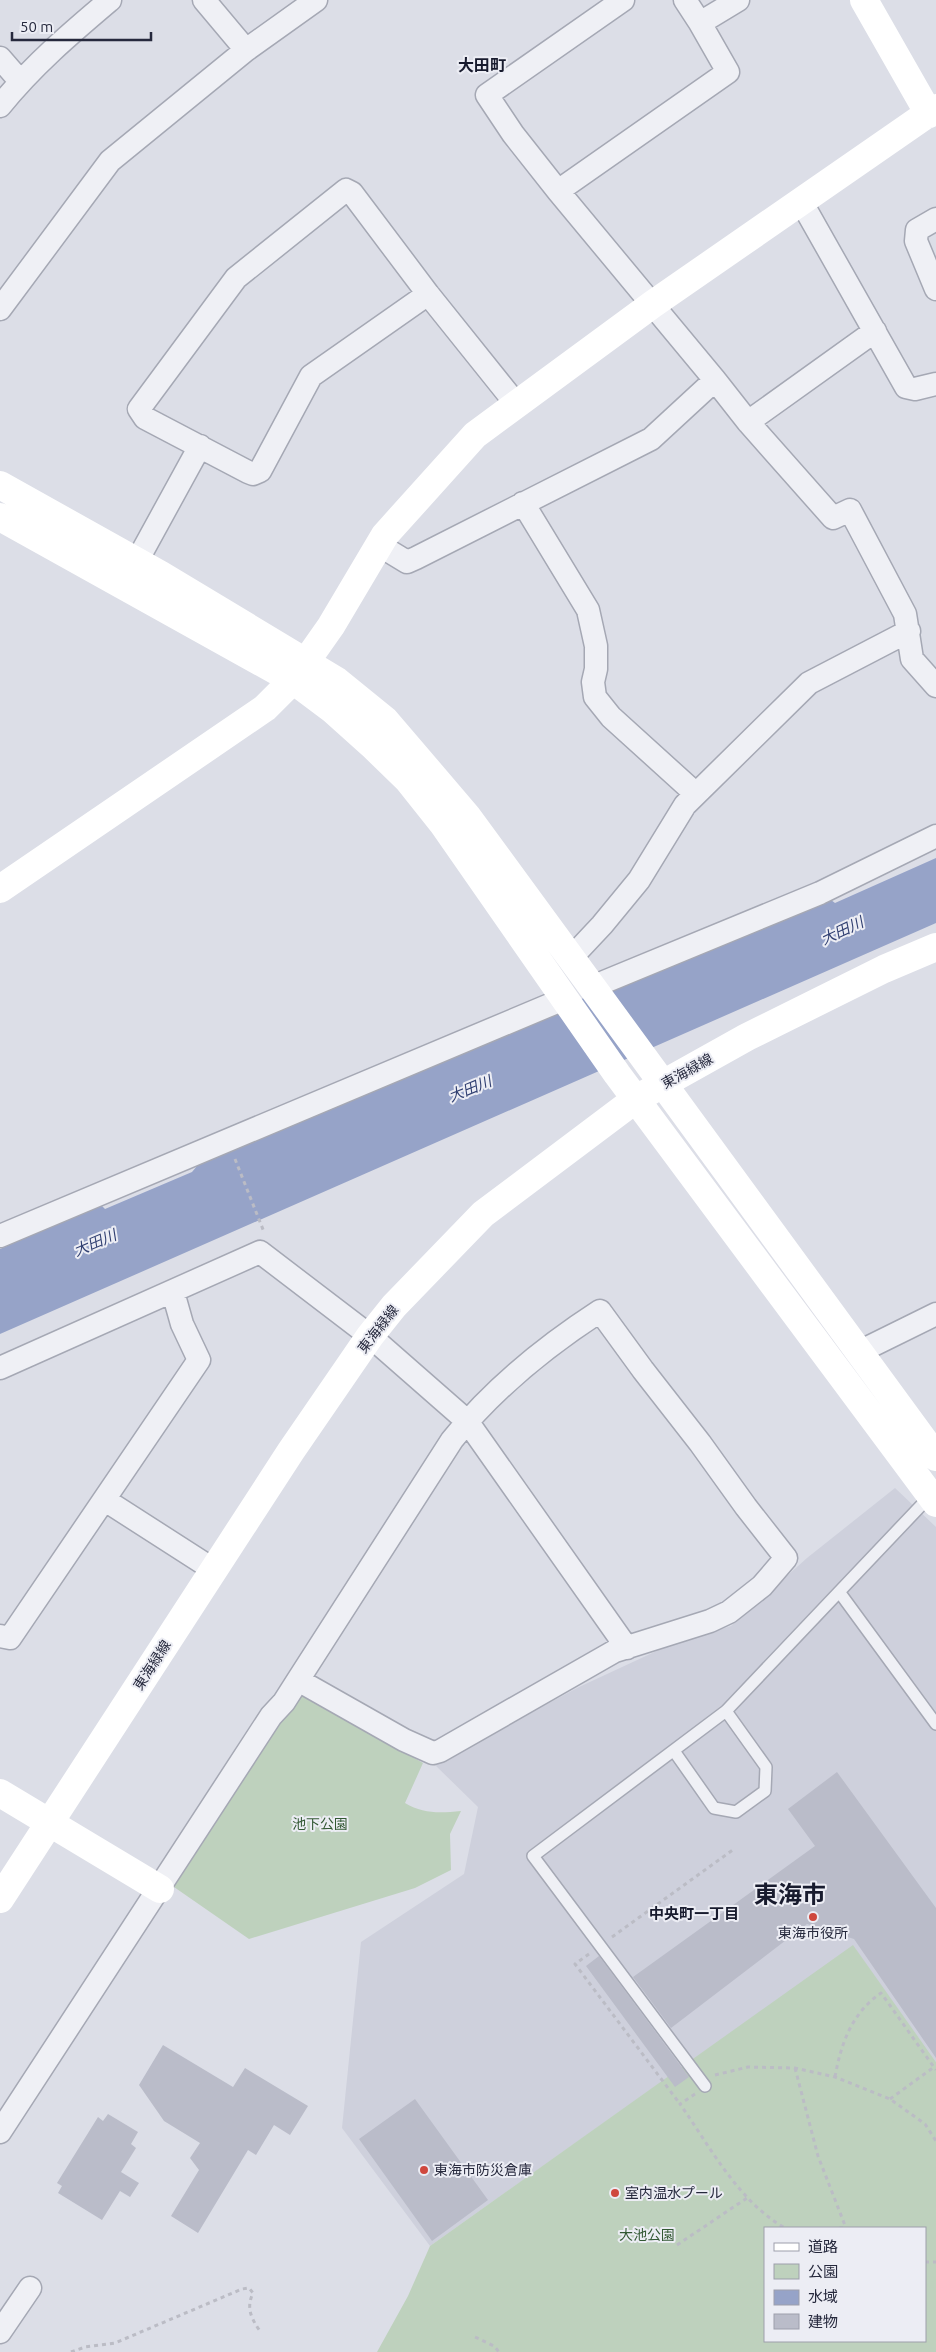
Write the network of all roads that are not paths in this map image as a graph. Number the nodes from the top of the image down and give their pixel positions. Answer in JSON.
{"nodes":[{"id":1,"x":110,"y":0,"type":"edge"},
{"id":2,"x":204,"y":0,"type":"edge"},
{"id":3,"x":316,"y":0,"type":"edge"},
{"id":4,"x":624,"y":0,"type":"edge"},
{"id":5,"x":686,"y":0,"type":"edge"},
{"id":6,"x":738,"y":0,"type":"edge"},
{"id":7,"x":864,"y":0,"type":"edge"},
{"id":8,"x":700,"y":23,"type":"junction"},
{"id":9,"x":246,"y":50,"type":"junction"},
{"id":10,"x":0,"y":58,"type":"edge"},
{"id":11,"x":20,"y":80,"type":"junction"},
{"id":12,"x":0,"y":106,"type":"edge"},
{"id":13,"x":934,"y":116,"type":"edge"},
{"id":14,"x":558,"y":191,"type":"junction"},
{"id":15,"x":802,"y":203,"type":"junction"},
{"id":16,"x":936,"y":219,"type":"edge"},
{"id":17,"x":936,"y":289,"type":"edge"},
{"id":18,"x":428,"y":294,"type":"junction"},
{"id":19,"x":653,"y":304,"type":"junction"},
{"id":20,"x":0,"y":309,"type":"edge"},
{"id":21,"x":875,"y":330,"type":"junction"},
{"id":22,"x":715,"y":380,"type":"junction"},
{"id":23,"x":936,"y":384,"type":"edge"},
{"id":24,"x":517,"y":405,"type":"junction"},
{"id":25,"x":748,"y":422,"type":"junction"},
{"id":26,"x":200,"y":446,"type":"junction"},
{"id":27,"x":0,"y":485,"type":"edge"},
{"id":28,"x":523,"y":504,"type":"junction"},
{"id":29,"x":0,"y":517,"type":"edge"},
{"id":30,"x":379,"y":544,"type":"junction"},
{"id":31,"x":137,"y":561,"type":"junction"},
{"id":32,"x":909,"y":631,"type":"junction"},
{"id":33,"x":299,"y":671,"type":"junction"},
{"id":34,"x":936,"y":686,"type":"edge"},
{"id":35,"x":696,"y":794,"type":"junction"},
{"id":36,"x":936,"y":836,"type":"edge"},
{"id":37,"x":0,"y":890,"type":"edge"},
{"id":38,"x":936,"y":947,"type":"edge"},
{"id":39,"x":571,"y":958,"type":"junction"},
{"id":40,"x":594,"y":990,"type":"junction"},
{"id":41,"x":567,"y":1002,"type":"junction"},
{"id":42,"x":656,"y":1074,"type":"junction"},
{"id":43,"x":636,"y":1099,"type":"junction"},
{"id":44,"x":0,"y":1236,"type":"edge"},
{"id":45,"x":173,"y":1292,"type":"junction"},
{"id":46,"x":936,"y":1314,"type":"edge"},
{"id":47,"x":370,"y":1336,"type":"junction"},
{"id":48,"x":859,"y":1352,"type":"junction"},
{"id":49,"x":0,"y":1368,"type":"edge"},
{"id":50,"x":467,"y":1421,"type":"junction"},
{"id":51,"x":936,"y":1457,"type":"edge"},
{"id":52,"x":934,"y":1496,"type":"edge"},
{"id":53,"x":105,"y":1500,"type":"junction"},
{"id":54,"x":214,"y":1570,"type":"junction"},
{"id":55,"x":840,"y":1593,"type":"junction"},
{"id":56,"x":0,"y":1636,"type":"edge"},
{"id":57,"x":627,"y":1648,"type":"junction"},
{"id":58,"x":298,"y":1680,"type":"junction"},
{"id":59,"x":726,"y":1711,"type":"junction"},
{"id":60,"x":936,"y":1724,"type":"edge"},
{"id":61,"x":674,"y":1751,"type":"junction"},
{"id":62,"x":0,"y":1793,"type":"edge"},
{"id":63,"x":49,"y":1823,"type":"junction"},
{"id":64,"x":160,"y":1889,"type":"junction"},
{"id":65,"x":0,"y":1899,"type":"edge"},
{"id":66,"x":703,"y":2083,"type":"road end"},
{"id":67,"x":0,"y":2132,"type":"edge"},
{"id":68,"x":30,"y":2288,"type":"dead end"},
{"id":69,"x":0,"y":2332,"type":"edge"}],
"edges":[{"from":1,"to":11,"type":"street"},
{"from":2,"to":9,"type":"street"},
{"from":3,"to":9,"type":"street"},
{"from":4,"to":14,"type":"street"},
{"from":5,"to":8,"type":"street"},
{"from":6,"to":8,"type":"street"},
{"from":7,"to":13,"type":"street"},
{"from":8,"to":14,"type":"street"},
{"from":9,"to":20,"type":"street"},
{"from":10,"to":11,"type":"street"},
{"from":11,"to":12,"type":"street"},
{"from":13,"to":15,"type":"street"},
{"from":14,"to":19,"type":"street"},
{"from":15,"to":19,"type":"street"},
{"from":15,"to":21,"type":"street"},
{"from":16,"to":17,"type":"street"},
{"from":18,"to":24,"type":"street"},
{"from":18,"to":26,"type":"street"},
{"from":18,"to":26,"type":"street"},
{"from":19,"to":22,"type":"street"},
{"from":19,"to":24,"type":"street"},
{"from":21,"to":23,"type":"street"},
{"from":21,"to":25,"type":"street"},
{"from":22,"to":25,"type":"street"},
{"from":22,"to":28,"type":"street"},
{"from":24,"to":30,"type":"street"},
{"from":25,"to":32,"type":"street"},
{"from":26,"to":31,"type":"street"},
{"from":27,"to":31,"type":"street"},
{"from":28,"to":30,"type":"street"},
{"from":28,"to":35,"type":"street"},
{"from":29,"to":33,"type":"street"},
{"from":30,"to":33,"type":"street"},
{"from":31,"to":33,"type":"street"},
{"from":32,"to":34,"type":"street"},
{"from":32,"to":35,"type":"street"},
{"from":33,"to":37,"type":"street"},
{"from":33,"to":39,"type":"street"},
{"from":33,"to":41,"type":"street"},
{"from":35,"to":39,"type":"street"},
{"from":36,"to":40,"type":"street"},
{"from":38,"to":42,"type":"street","name":"東海緑線"},
{"from":39,"to":40,"type":"street"},
{"from":40,"to":42,"type":"street"},
{"from":41,"to":43,"type":"street"},
{"from":41,"to":44,"type":"street"},
{"from":42,"to":43,"type":"street","name":"東海緑線"},
{"from":42,"to":48,"type":"street"},
{"from":43,"to":47,"type":"street","name":"東海緑線"},
{"from":43,"to":52,"type":"street"},
{"from":45,"to":47,"type":"street"},
{"from":45,"to":49,"type":"street"},
{"from":45,"to":53,"type":"street"},
{"from":46,"to":48,"type":"street"},
{"from":47,"to":50,"type":"street"},
{"from":47,"to":54,"type":"street","name":"東海緑線"},
{"from":48,"to":51,"type":"street"},
{"from":50,"to":57,"type":"street"},
{"from":50,"to":57,"type":"street"},
{"from":50,"to":58,"type":"street"},
{"from":52,"to":55,"type":"lane"},
{"from":53,"to":54,"type":"street"},
{"from":53,"to":56,"type":"street"},
{"from":54,"to":63,"type":"street","name":"東海緑線"},
{"from":55,"to":59,"type":"lane"},
{"from":55,"to":60,"type":"lane"},
{"from":57,"to":58,"type":"street"},
{"from":58,"to":64,"type":"street"},
{"from":59,"to":61,"type":"lane"},
{"from":59,"to":61,"type":"lane"},
{"from":61,"to":66,"type":"lane"},
{"from":62,"to":63,"type":"street"},
{"from":63,"to":64,"type":"street"},
{"from":63,"to":65,"type":"street","name":"東海緑線"},
{"from":64,"to":67,"type":"street"},
{"from":68,"to":69,"type":"street"}]}
